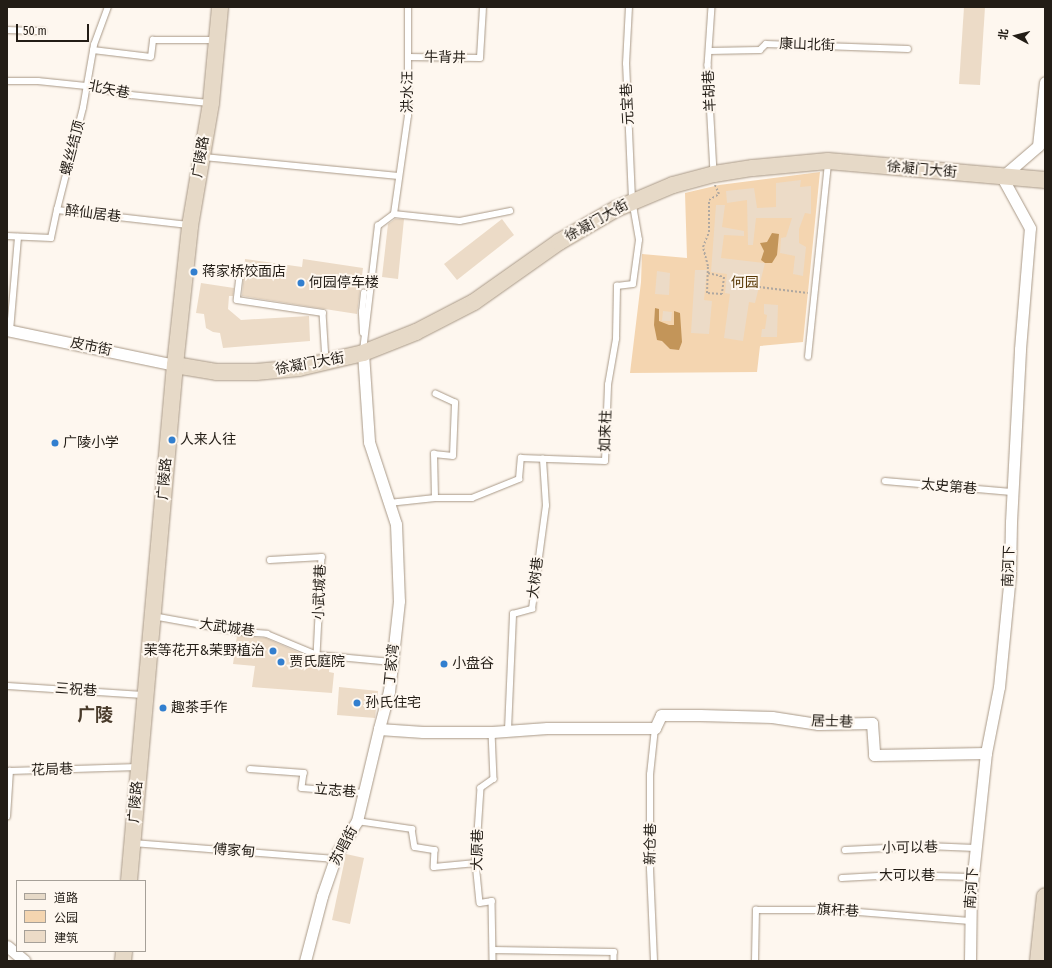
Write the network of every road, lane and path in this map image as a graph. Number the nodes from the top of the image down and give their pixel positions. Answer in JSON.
{"nodes":[{"id":1,"x":108,"y":7,"type":"edge"},
{"id":2,"x":220,"y":7,"type":"edge"},
{"id":3,"x":408,"y":7,"type":"edge"},
{"id":4,"x":482,"y":7,"type":"edge"},
{"id":5,"x":629,"y":7,"type":"edge"},
{"id":6,"x":712,"y":7,"type":"edge"},
{"id":7,"x":7,"y":30,"type":"edge"},
{"id":8,"x":43,"y":31,"type":"dead end"},
{"id":9,"x":217,"y":40,"type":"junction"},
{"id":10,"x":908,"y":49,"type":"dead end"},
{"id":11,"x":93,"y":50,"type":"junction"},
{"id":12,"x":709,"y":51,"type":"junction"},
{"id":13,"x":408,"y":57,"type":"junction"},
{"id":14,"x":7,"y":81,"type":"edge"},
{"id":15,"x":1045,"y":82,"type":"edge"},
{"id":16,"x":86,"y":86,"type":"junction"},
{"id":17,"x":211,"y":104,"type":"junction"},
{"id":18,"x":200,"y":156,"type":"junction"},
{"id":19,"x":828,"y":161,"type":"junction"},
{"id":20,"x":398,"y":176,"type":"junction"},
{"id":21,"x":1002,"y":177,"type":"junction"},
{"id":22,"x":715,"y":180,"type":"junction"},
{"id":23,"x":1045,"y":180,"type":"edge"},
{"id":24,"x":632,"y":200,"type":"junction"},
{"id":25,"x":57,"y":210,"type":"junction"},
{"id":26,"x":510,"y":211,"type":"dead end"},
{"id":27,"x":394,"y":214,"type":"junction"},
{"id":28,"x":190,"y":226,"type":"junction"},
{"id":29,"x":7,"y":236,"type":"edge"},
{"id":30,"x":18,"y":237,"type":"junction"},
{"id":31,"x":708,"y":273,"type":"junction"},
{"id":32,"x":240,"y":277,"type":"dead end"},
{"id":33,"x":759,"y":287,"type":"dead end"},
{"id":34,"x":364,"y":293,"type":"dead end"},
{"id":35,"x":814,"y":294,"type":"junction"},
{"id":36,"x":9,"y":330,"type":"edge"},
{"id":37,"x":363,"y":353,"type":"junction"},
{"id":38,"x":808,"y":357,"type":"dead end"},
{"id":39,"x":326,"y":362,"type":"junction"},
{"id":40,"x":176,"y":365,"type":"junction"},
{"id":41,"x":436,"y":394,"type":"dead end"},
{"id":42,"x":543,"y":459,"type":"junction"},
{"id":43,"x":886,"y":481,"type":"dead end"},
{"id":44,"x":1012,"y":492,"type":"junction"},
{"id":45,"x":435,"y":498,"type":"junction"},
{"id":46,"x":389,"y":503,"type":"junction"},
{"id":47,"x":270,"y":560,"type":"dead end"},
{"id":48,"x":153,"y":616,"type":"junction"},
{"id":49,"x":318,"y":655,"type":"junction"},
{"id":50,"x":392,"y":662,"type":"junction"},
{"id":51,"x":7,"y":686,"type":"edge"},
{"id":52,"x":146,"y":695,"type":"junction"},
{"id":53,"x":655,"y":728,"type":"junction"},
{"id":54,"x":379,"y":729,"type":"junction"},
{"id":55,"x":508,"y":730,"type":"junction"},
{"id":56,"x":492,"y":732,"type":"junction"},
{"id":57,"x":986,"y":753,"type":"junction"},
{"id":58,"x":139,"y":767,"type":"junction"},
{"id":59,"x":250,"y":769,"type":"dead end"},
{"id":60,"x":364,"y":793,"type":"junction"},
{"id":61,"x":7,"y":817,"type":"edge"},
{"id":62,"x":356,"y":821,"type":"junction"},
{"id":63,"x":132,"y":843,"type":"junction"},
{"id":64,"x":975,"y":848,"type":"junction"},
{"id":65,"x":845,"y":850,"type":"dead end"},
{"id":66,"x":335,"y":859,"type":"junction"},
{"id":67,"x":476,"y":864,"type":"junction"},
{"id":68,"x":972,"y":877,"type":"junction"},
{"id":69,"x":842,"y":878,"type":"dead end"},
{"id":70,"x":129,"y":880,"type":"edge"},
{"id":71,"x":1045,"y":896,"type":"edge"},
{"id":72,"x":970,"y":921,"type":"junction"},
{"id":73,"x":7,"y":946,"type":"edge"},
{"id":74,"x":493,"y":950,"type":"junction"},
{"id":75,"x":25,"y":961,"type":"edge"},
{"id":76,"x":305,"y":961,"type":"edge"},
{"id":77,"x":493,"y":961,"type":"edge"},
{"id":78,"x":614,"y":961,"type":"edge"},
{"id":79,"x":654,"y":961,"type":"edge"},
{"id":80,"x":755,"y":961,"type":"edge"},
{"id":81,"x":970,"y":961,"type":"edge"},
{"id":82,"x":1038,"y":961,"type":"edge"}],
"edges":[{"from":1,"to":11,"type":"lane","name":"螺丝结顶"},
{"from":2,"to":9,"type":"street","name":"广陵路"},
{"from":3,"to":13,"type":"lane","name":"洪水汪"},
{"from":4,"to":13,"type":"lane","name":"牛背井"},
{"from":5,"to":24,"type":"lane","name":"元宝巷"},
{"from":6,"to":12,"type":"lane","name":"羊胡巷"},
{"from":7,"to":8,"type":"lane"},
{"from":9,"to":11,"type":"lane"},
{"from":9,"to":17,"type":"street","name":"广陵路"},
{"from":10,"to":12,"type":"lane","name":"康山北街"},
{"from":11,"to":16,"type":"lane","name":"螺丝结顶"},
{"from":12,"to":22,"type":"lane","name":"羊胡巷"},
{"from":13,"to":20,"type":"lane","name":"洪水汪"},
{"from":14,"to":16,"type":"lane","name":"北矢巷"},
{"from":15,"to":21,"type":"street"},
{"from":16,"to":17,"type":"lane","name":"北矢巷"},
{"from":16,"to":25,"type":"lane","name":"螺丝结顶"},
{"from":17,"to":18,"type":"street","name":"广陵路"},
{"from":18,"to":20,"type":"lane"},
{"from":18,"to":28,"type":"street","name":"广陵路"},
{"from":19,"to":21,"type":"street","name":"徐凝门大街"},
{"from":19,"to":22,"type":"street","name":"徐凝门大街"},
{"from":19,"to":35,"type":"lane"},
{"from":20,"to":27,"type":"lane","name":"洪水汪"},
{"from":21,"to":23,"type":"street","name":"徐凝门大街"},
{"from":21,"to":44,"type":"street","name":"南河下"},
{"from":22,"to":24,"type":"street","name":"徐凝门大街"},
{"from":22,"to":31,"type":"path"},
{"from":24,"to":37,"type":"street","name":"徐凝门大街"},
{"from":24,"to":42,"type":"lane","name":"如来柱"},
{"from":25,"to":28,"type":"lane","name":"醉仙居巷"},
{"from":25,"to":30,"type":"lane","name":"醉仙居巷"},
{"from":26,"to":27,"type":"lane"},
{"from":27,"to":37,"type":"lane"},
{"from":28,"to":40,"type":"street","name":"广陵路"},
{"from":29,"to":30,"type":"lane"},
{"from":30,"to":36,"type":"lane"},
{"from":31,"to":31,"type":"path"},
{"from":32,"to":39,"type":"lane"},
{"from":33,"to":35,"type":"path"},
{"from":34,"to":37,"type":"lane"},
{"from":35,"to":38,"type":"lane"},
{"from":36,"to":40,"type":"street","name":"皮市街"},
{"from":37,"to":39,"type":"street","name":"徐凝门大街"},
{"from":37,"to":46,"type":"street","name":"丁家湾"},
{"from":39,"to":40,"type":"street","name":"徐凝门大街"},
{"from":40,"to":48,"type":"street","name":"广陵路"},
{"from":41,"to":45,"type":"lane"},
{"from":42,"to":45,"type":"lane","name":"如来柱"},
{"from":42,"to":55,"type":"lane","name":"大树巷"},
{"from":43,"to":44,"type":"lane","name":"太史第巷"},
{"from":44,"to":57,"type":"street","name":"南河下"},
{"from":45,"to":46,"type":"lane","name":"如来柱"},
{"from":46,"to":50,"type":"street","name":"丁家湾"},
{"from":47,"to":49,"type":"lane","name":"小武城巷"},
{"from":48,"to":49,"type":"lane","name":"大武城巷"},
{"from":48,"to":52,"type":"street","name":"广陵路"},
{"from":49,"to":50,"type":"lane","name":"大武城巷"},
{"from":50,"to":54,"type":"street","name":"丁家湾"},
{"from":51,"to":52,"type":"lane","name":"三祝巷"},
{"from":52,"to":58,"type":"street","name":"广陵路"},
{"from":53,"to":55,"type":"street"},
{"from":53,"to":57,"type":"street","name":"居士巷"},
{"from":53,"to":79,"type":"lane","name":"新仓巷"},
{"from":54,"to":56,"type":"street"},
{"from":54,"to":60,"type":"street","name":"苏唱街"},
{"from":55,"to":56,"type":"street"},
{"from":56,"to":67,"type":"lane","name":"大原巷"},
{"from":57,"to":64,"type":"street","name":"南河下"},
{"from":58,"to":61,"type":"lane","name":"花局巷"},
{"from":58,"to":63,"type":"street","name":"广陵路"},
{"from":59,"to":60,"type":"lane","name":"立志巷"},
{"from":60,"to":62,"type":"street","name":"苏唱街"},
{"from":62,"to":66,"type":"street","name":"苏唱街"},
{"from":62,"to":67,"type":"lane"},
{"from":63,"to":66,"type":"lane","name":"傅家甸"},
{"from":63,"to":70,"type":"street","name":"广陵路"},
{"from":64,"to":65,"type":"lane","name":"小可以巷"},
{"from":64,"to":68,"type":"street","name":"南河下"},
{"from":66,"to":76,"type":"street","name":"苏唱街"},
{"from":67,"to":74,"type":"lane","name":"大原巷"},
{"from":68,"to":69,"type":"lane","name":"大可以巷"},
{"from":68,"to":72,"type":"street","name":"南河下"},
{"from":71,"to":82,"type":"street"},
{"from":72,"to":80,"type":"lane","name":"旗杆巷"},
{"from":72,"to":81,"type":"street","name":"南河下"},
{"from":73,"to":75,"type":"street"},
{"from":74,"to":77,"type":"lane","name":"大原巷"},
{"from":74,"to":78,"type":"lane"}]}
